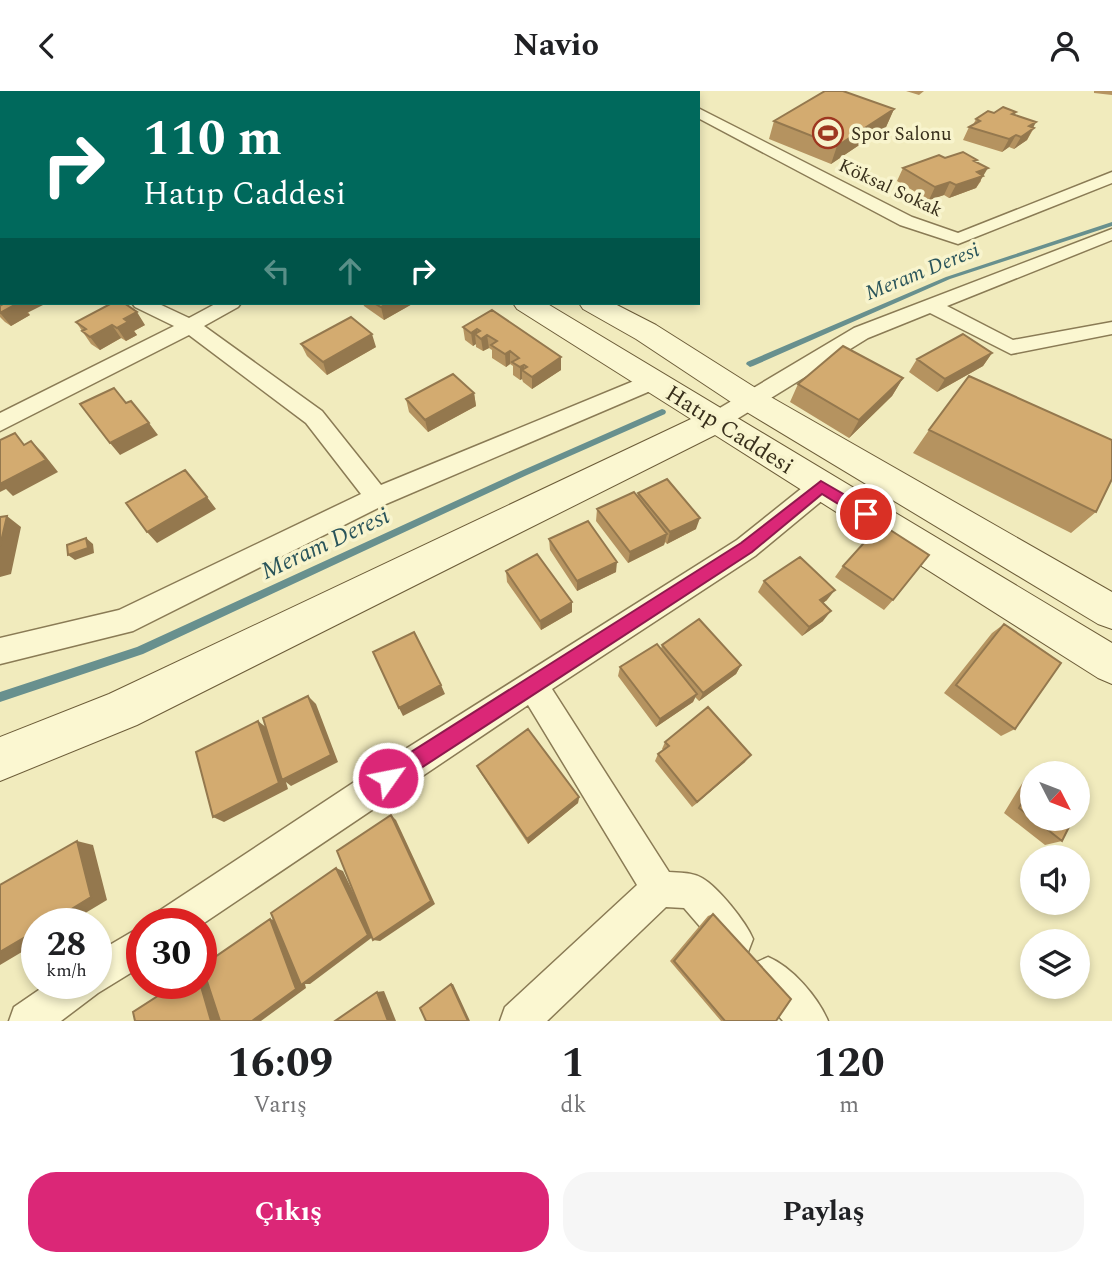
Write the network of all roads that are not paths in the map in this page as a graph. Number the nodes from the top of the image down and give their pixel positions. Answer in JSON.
{"nodes":[{"id":1,"x":700,"y":113,"type":"edge"},
{"id":2,"x":1112,"y":177,"type":"edge"},
{"id":3,"x":1112,"y":234,"type":"edge"},
{"id":4,"x":146,"y":305,"type":"edge"},
{"id":5,"x":227,"y":305,"type":"edge"},
{"id":6,"x":530,"y":305,"type":"edge"},
{"id":7,"x":597,"y":305,"type":"edge"},
{"id":8,"x":930,"y":305,"type":"junction"},
{"id":9,"x":190,"y":326,"type":"junction"},
{"id":10,"x":1112,"y":328,"type":"edge"},
{"id":11,"x":654,"y":381,"type":"junction"},
{"id":12,"x":751,"y":400,"type":"junction"},
{"id":13,"x":716,"y":421,"type":"junction"},
{"id":14,"x":0,"y":423,"type":"edge"},
{"id":15,"x":821,"y":487,"type":"junction"},
{"id":16,"x":377,"y":497,"type":"junction"},
{"id":17,"x":1112,"y":612,"type":"edge"},
{"id":18,"x":0,"y":651,"type":"edge"},
{"id":19,"x":1112,"y":665,"type":"edge"},
{"id":20,"x":533,"y":686,"type":"junction"},
{"id":21,"x":0,"y":759,"type":"edge"},
{"id":22,"x":659,"y":888,"type":"junction"},
{"id":23,"x":196,"y":908,"type":"edge"},
{"id":24,"x":59,"y":999,"type":"edge"},
{"id":25,"x":27,"y":1021,"type":"edge"},
{"id":26,"x":519,"y":1021,"type":"edge"},
{"id":27,"x":809,"y":1021,"type":"edge"}],
"edges":[{"from":1,"to":2,"type":"street","name":"Köksal Sokak"},
{"from":3,"to":8,"type":"street"},
{"from":4,"to":9,"type":"street"},
{"from":5,"to":9,"type":"street"},
{"from":6,"to":11,"type":"main road","name":"Hatıp Caddesi"},
{"from":7,"to":12,"type":"main road","name":"Hatıp Caddesi"},
{"from":8,"to":10,"type":"street"},
{"from":8,"to":12,"type":"street"},
{"from":9,"to":14,"type":"street"},
{"from":9,"to":16,"type":"street"},
{"from":11,"to":13,"type":"main road","name":"Hatıp Caddesi"},
{"from":11,"to":16,"type":"street"},
{"from":12,"to":13,"type":"street"},
{"from":12,"to":17,"type":"main road","name":"Hatıp Caddesi"},
{"from":13,"to":15,"type":"main road","name":"Hatıp Caddesi"},
{"from":13,"to":21,"type":"main road"},
{"from":15,"to":19,"type":"main road","name":"Hatıp Caddesi"},
{"from":15,"to":20,"type":"street"},
{"from":16,"to":18,"type":"street"},
{"from":20,"to":22,"type":"street"},
{"from":20,"to":23,"type":"street"},
{"from":22,"to":26,"type":"street"},
{"from":22,"to":27,"type":"street"},
{"from":24,"to":25,"type":"street"}]}
